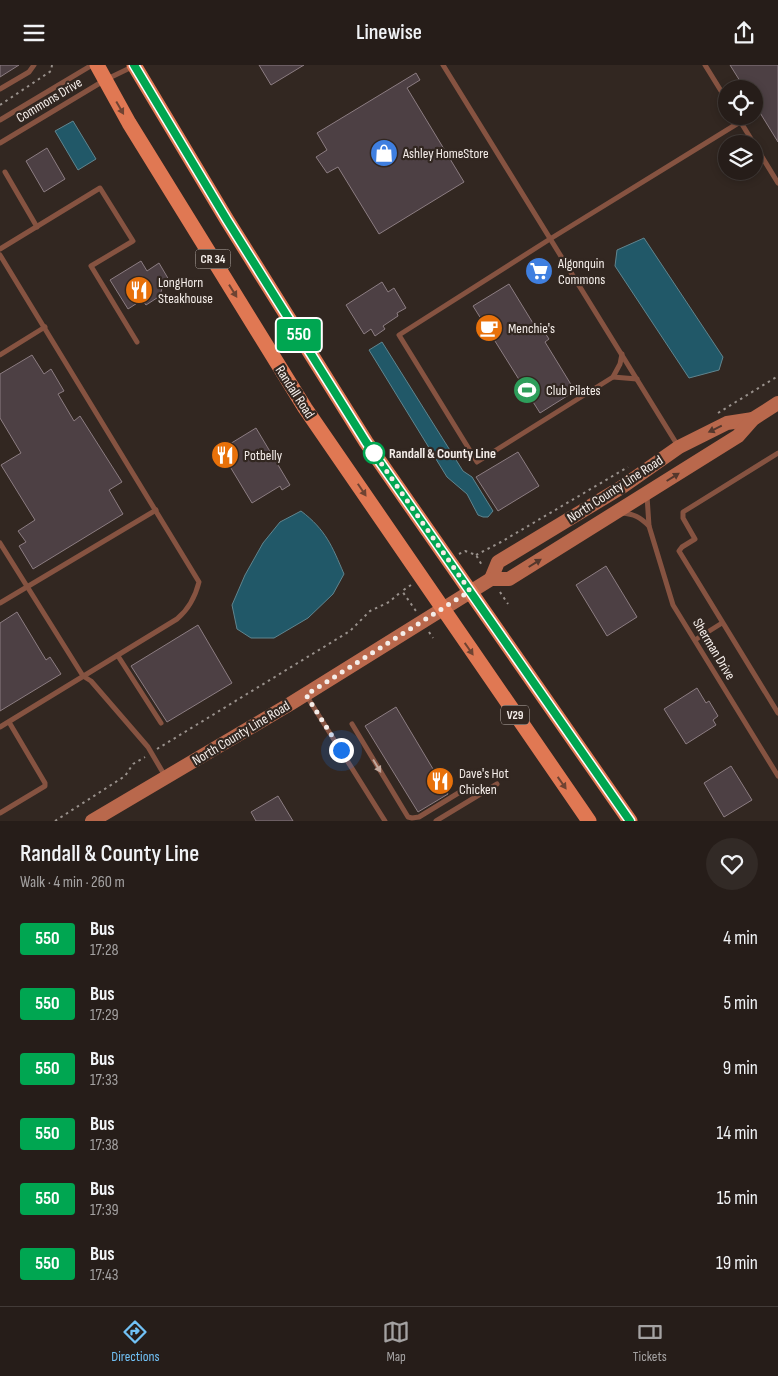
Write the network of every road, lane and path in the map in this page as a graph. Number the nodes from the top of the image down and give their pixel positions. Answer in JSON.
{"nodes":[{"id":1,"x":34,"y":65,"type":"edge"},
{"id":2,"x":52,"y":65,"type":"edge"},
{"id":3,"x":92,"y":65,"type":"edge"},
{"id":4,"x":97,"y":65,"type":"edge"},
{"id":5,"x":135,"y":65,"type":"edge"},
{"id":6,"x":443,"y":65,"type":"edge"},
{"id":7,"x":705,"y":65,"type":"edge"},
{"id":8,"x":105,"y":80,"type":"junction"},
{"id":9,"x":718,"y":86,"type":"edge"},
{"id":10,"x":0,"y":89,"type":"edge"},
{"id":11,"x":0,"y":105,"type":"edge"},
{"id":12,"x":0,"y":120,"type":"edge"},
{"id":13,"x":735,"y":125,"type":"edge"},
{"id":14,"x":742,"y":125,"type":"edge"},
{"id":15,"x":0,"y":143,"type":"edge"},
{"id":16,"x":5,"y":172,"type":"dead end"},
{"id":17,"x":778,"y":183,"type":"edge"},
{"id":18,"x":37,"y":227,"type":"junction"},
{"id":19,"x":550,"y":239,"type":"junction"},
{"id":20,"x":0,"y":249,"type":"edge"},
{"id":21,"x":0,"y":255,"type":"edge"},
{"id":22,"x":45,"y":327,"type":"junction"},
{"id":23,"x":137,"y":342,"type":"dead end"},
{"id":24,"x":622,"y":354,"type":"junction"},
{"id":25,"x":0,"y":355,"type":"edge"},
{"id":26,"x":778,"y":376,"type":"edge"},
{"id":27,"x":613,"y":377,"type":"junction"},
{"id":28,"x":637,"y":379,"type":"junction"},
{"id":29,"x":778,"y":403,"type":"edge"},
{"id":30,"x":714,"y":415,"type":"dead end"},
{"id":31,"x":753,"y":419,"type":"junction"},
{"id":32,"x":679,"y":447,"type":"junction"},
{"id":33,"x":778,"y":453,"type":"edge"},
{"id":34,"x":632,"y":464,"type":"dead end"},
{"id":35,"x":646,"y":493,"type":"junction"},
{"id":36,"x":156,"y":510,"type":"junction"},
{"id":37,"x":616,"y":512,"type":"junction"},
{"id":38,"x":649,"y":526,"type":"junction"},
{"id":39,"x":0,"y":543,"type":"edge"},
{"id":40,"x":476,"y":555,"type":"dead end"},
{"id":41,"x":491,"y":579,"type":"junction"},
{"id":42,"x":26,"y":587,"type":"junction"},
{"id":43,"x":402,"y":591,"type":"dead end"},
{"id":44,"x":470,"y":591,"type":"junction"},
{"id":45,"x":0,"y":603,"type":"edge"},
{"id":46,"x":442,"y":609,"type":"junction"},
{"id":47,"x":722,"y":623,"type":"junction"},
{"id":48,"x":695,"y":641,"type":"junction"},
{"id":49,"x":118,"y":656,"type":"junction"},
{"id":50,"x":83,"y":676,"type":"junction"},
{"id":51,"x":306,"y":695,"type":"junction"},
{"id":52,"x":778,"y":713,"type":"edge"},
{"id":53,"x":9,"y":722,"type":"junction"},
{"id":54,"x":161,"y":723,"type":"dead end"},
{"id":55,"x":352,"y":724,"type":"dead end"},
{"id":56,"x":0,"y":727,"type":"edge"},
{"id":57,"x":152,"y":753,"type":"junction"},
{"id":58,"x":778,"y":776,"type":"edge"},
{"id":59,"x":166,"y":777,"type":"junction"},
{"id":60,"x":497,"y":784,"type":"dead end"},
{"id":61,"x":464,"y":788,"type":"dead end"},
{"id":62,"x":0,"y":813,"type":"edge"},
{"id":63,"x":54,"y":821,"type":"edge"},
{"id":64,"x":92,"y":821,"type":"edge"},
{"id":65,"x":385,"y":821,"type":"edge"},
{"id":66,"x":436,"y":821,"type":"edge"},
{"id":67,"x":589,"y":821,"type":"edge"},
{"id":68,"x":630,"y":821,"type":"edge"}],
"edges":[{"from":1,"to":10,"type":"lane"},
{"from":2,"to":11,"type":"path"},
{"from":3,"to":12,"type":"lane","name":"Commons Drive"},
{"from":4,"to":8,"type":"main road","name":"Randall Road","number":"CR 34"},
{"from":5,"to":8,"type":"lane","name":"Commons Drive"},
{"from":5,"to":44,"type":"main road","number":"CR 34"},
{"from":6,"to":19,"type":"lane"},
{"from":7,"to":9,"type":"lane"},
{"from":8,"to":15,"type":"lane","name":"Commons Drive"},
{"from":8,"to":46,"type":"main road","name":"Randall Road","number":"CR 34","one_way":true},
{"from":13,"to":19,"type":"lane"},
{"from":14,"to":17,"type":"lane"},
{"from":16,"to":18,"type":"lane"},
{"from":18,"to":20,"type":"lane"},
{"from":18,"to":23,"type":"lane"},
{"from":19,"to":24,"type":"lane"},
{"from":19,"to":27,"type":"lane"},
{"from":21,"to":22,"type":"lane"},
{"from":22,"to":25,"type":"lane"},
{"from":22,"to":36,"type":"lane"},
{"from":24,"to":27,"type":"lane"},
{"from":24,"to":28,"type":"lane"},
{"from":26,"to":30,"type":"path"},
{"from":27,"to":28,"type":"lane"},
{"from":28,"to":32,"type":"lane"},
{"from":29,"to":31,"type":"street","name":"North County Line Road"},
{"from":31,"to":32,"type":"street","name":"North County Line Road","one_way":true},
{"from":35,"to":31,"type":"street","name":"North County Line Road","one_way":true},
{"from":32,"to":41,"type":"street","name":"North County Line Road"},
{"from":33,"to":47,"type":"lane"},
{"from":34,"to":40,"type":"path"},
{"from":35,"to":37,"type":"street","name":"North County Line Road"},
{"from":35,"to":38,"type":"lane","name":"Sherman Drive"},
{"from":36,"to":42,"type":"lane"},
{"from":36,"to":49,"type":"lane"},
{"from":37,"to":38,"type":"lane"},
{"from":41,"to":37,"type":"street","name":"North County Line Road","one_way":true},
{"from":38,"to":48,"type":"lane","name":"Sherman Drive"},
{"from":39,"to":42,"type":"lane"},
{"from":41,"to":44,"type":"street","name":"North County Line Road"},
{"from":42,"to":45,"type":"lane"},
{"from":42,"to":50,"type":"lane"},
{"from":43,"to":57,"type":"path"},
{"from":44,"to":46,"type":"street","name":"North County Line Road"},
{"from":44,"to":68,"type":"main road","number":"V29"},
{"from":46,"to":51,"type":"street","name":"North County Line Road"},
{"from":46,"to":67,"type":"main road","number":"V29","one_way":true},
{"from":47,"to":48,"type":"lane"},
{"from":47,"to":52,"type":"lane"},
{"from":48,"to":58,"type":"lane","name":"Sherman Drive"},
{"from":49,"to":50,"type":"lane"},
{"from":49,"to":54,"type":"lane"},
{"from":50,"to":53,"type":"lane"},
{"from":50,"to":57,"type":"lane"},
{"from":51,"to":59,"type":"street","name":"North County Line Road"},
{"from":51,"to":65,"type":"lane"},
{"from":53,"to":56,"type":"lane"},
{"from":53,"to":62,"type":"lane"},
{"from":55,"to":61,"type":"lane","one_way":true},
{"from":57,"to":59,"type":"lane"},
{"from":57,"to":63,"type":"path"},
{"from":59,"to":64,"type":"street","name":"North County Line Road"},
{"from":60,"to":66,"type":"lane"}]}
